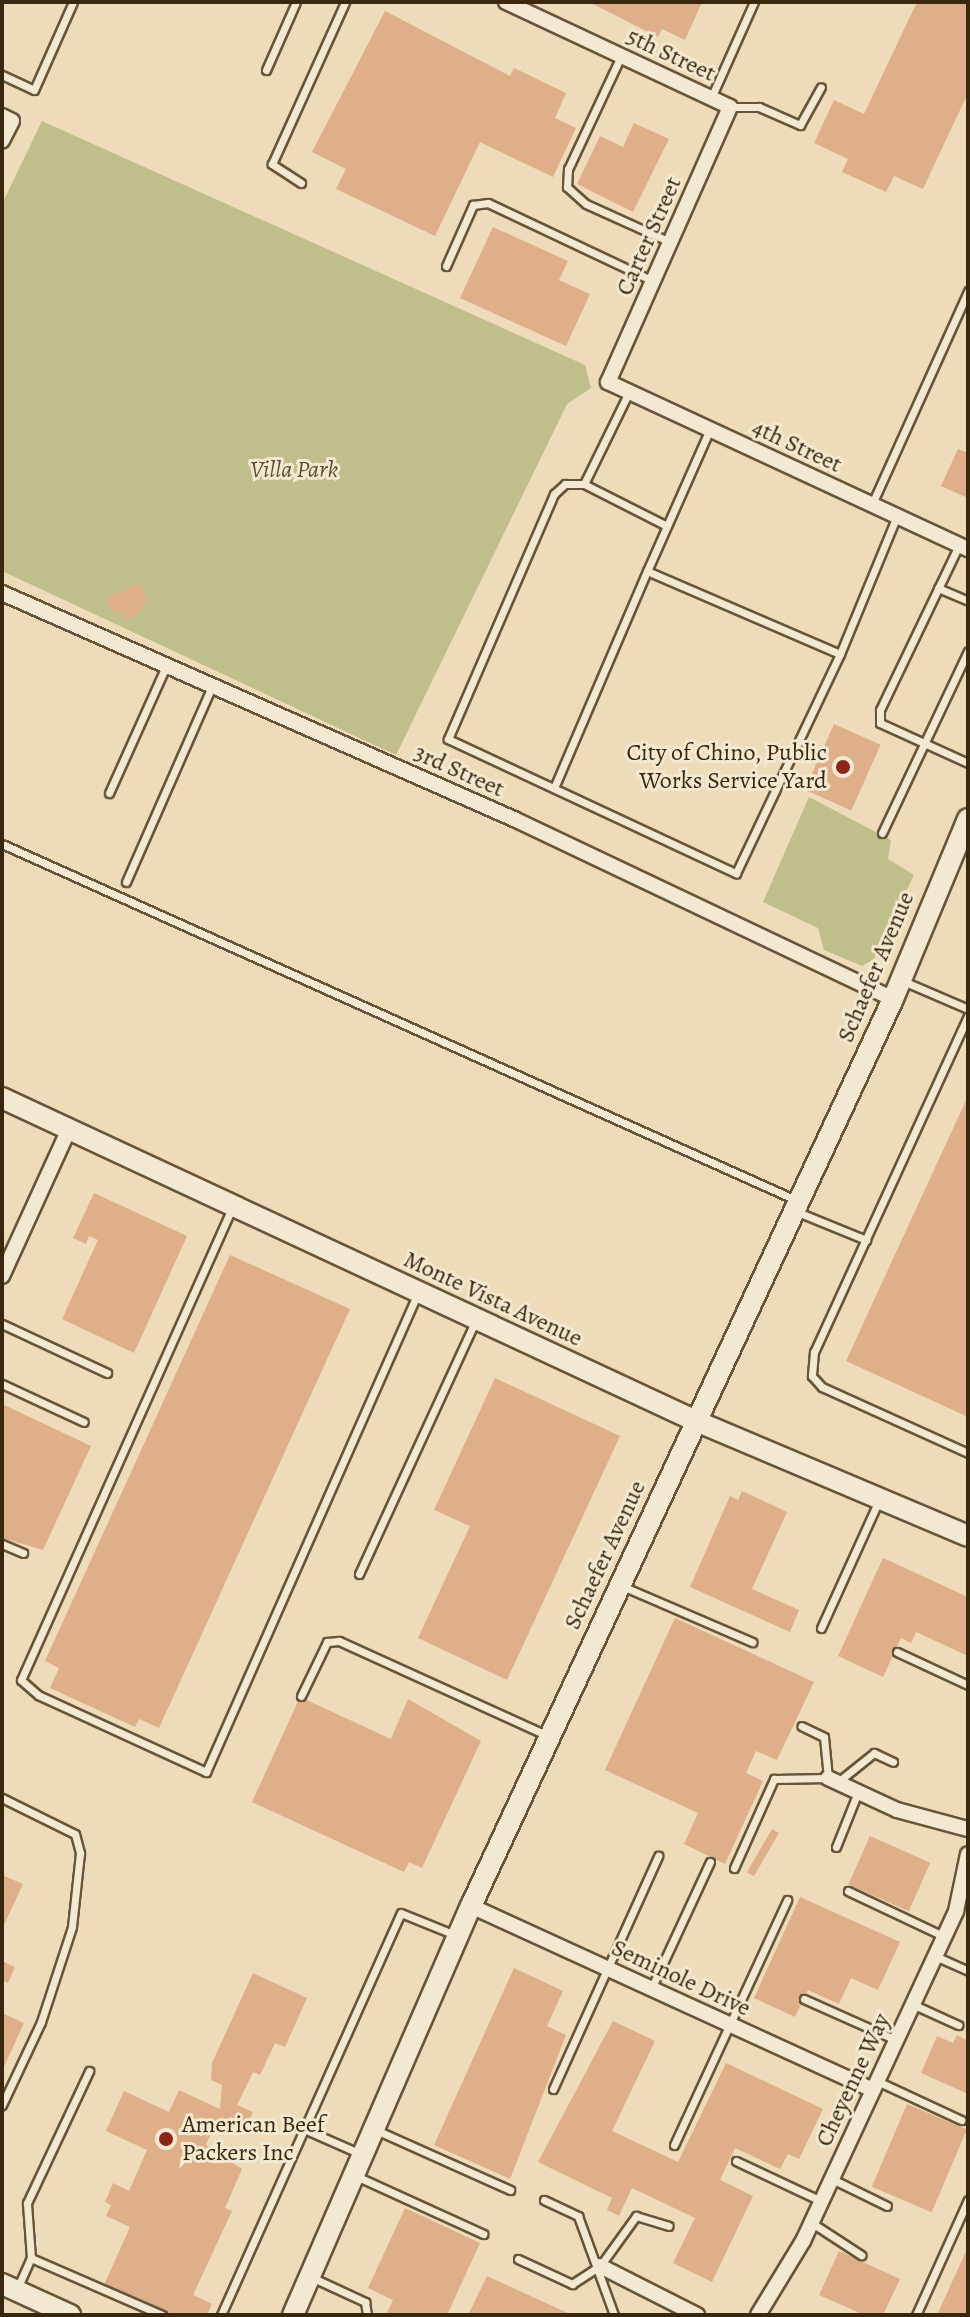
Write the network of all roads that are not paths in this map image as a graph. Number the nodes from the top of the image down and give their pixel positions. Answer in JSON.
{"nodes":[{"id":1,"x":73,"y":2,"type":"edge"},
{"id":2,"x":296,"y":2,"type":"edge"},
{"id":3,"x":345,"y":2,"type":"edge"},
{"id":4,"x":506,"y":2,"type":"edge"},
{"id":5,"x":754,"y":2,"type":"edge"},
{"id":6,"x":621,"y":56,"type":"junction"},
{"id":7,"x":266,"y":70,"type":"dead end"},
{"id":8,"x":2,"y":75,"type":"edge"},
{"id":9,"x":821,"y":87,"type":"dead end"},
{"id":10,"x":711,"y":98,"type":"junction"},
{"id":11,"x":730,"y":107,"type":"junction"},
{"id":12,"x":7,"y":118,"type":"edge"},
{"id":13,"x":2,"y":141,"type":"edge"},
{"id":14,"x":301,"y":183,"type":"dead end"},
{"id":15,"x":670,"y":243,"type":"junction"},
{"id":16,"x":446,"y":266,"type":"dead end"},
{"id":17,"x":653,"y":281,"type":"junction"},
{"id":18,"x":968,"y":291,"type":"edge"},
{"id":19,"x":966,"y":303,"type":"edge"},
{"id":20,"x":608,"y":382,"type":"joint"},
{"id":21,"x":629,"y":392,"type":"junction"},
{"id":22,"x":710,"y":429,"type":"junction"},
{"id":23,"x":584,"y":484,"type":"junction"},
{"id":24,"x":872,"y":504,"type":"junction"},
{"id":25,"x":897,"y":516,"type":"junction"},
{"id":26,"x":665,"y":525,"type":"junction"},
{"id":27,"x":963,"y":547,"type":"edge"},
{"id":28,"x":647,"y":571,"type":"junction"},
{"id":29,"x":938,"y":588,"type":"junction"},
{"id":30,"x":2,"y":593,"type":"edge"},
{"id":31,"x":968,"y":601,"type":"edge"},
{"id":32,"x":968,"y":651,"type":"edge"},
{"id":33,"x":840,"y":654,"type":"junction"},
{"id":34,"x":166,"y":666,"type":"junction"},
{"id":35,"x":212,"y":686,"type":"junction"},
{"id":36,"x":924,"y":744,"type":"junction"},
{"id":37,"x":968,"y":763,"type":"edge"},
{"id":38,"x":554,"y":788,"type":"junction"},
{"id":39,"x":109,"y":793,"type":"dead end"},
{"id":40,"x":968,"y":819,"type":"edge"},
{"id":41,"x":882,"y":833,"type":"dead end"},
{"id":42,"x":2,"y":844,"type":"edge"},
{"id":43,"x":962,"y":846,"type":"edge"},
{"id":44,"x":126,"y":882,"type":"dead end"},
{"id":45,"x":897,"y":990,"type":"junction"},
{"id":46,"x":968,"y":1009,"type":"edge"},
{"id":47,"x":968,"y":1016,"type":"edge"},
{"id":48,"x":2,"y":1098,"type":"edge"},
{"id":49,"x":69,"y":1129,"type":"junction"},
{"id":50,"x":795,"y":1206,"type":"junction"},
{"id":51,"x":232,"y":1208,"type":"junction"},
{"id":52,"x":866,"y":1240,"type":"junction"},
{"id":53,"x":2,"y":1276,"type":"edge"},
{"id":54,"x":418,"y":1293,"type":"junction"},
{"id":55,"x":476,"y":1320,"type":"junction"},
{"id":56,"x":2,"y":1324,"type":"edge"},
{"id":57,"x":107,"y":1373,"type":"dead end"},
{"id":58,"x":2,"y":1384,"type":"edge"},
{"id":59,"x":696,"y":1421,"type":"junction"},
{"id":60,"x":84,"y":1422,"type":"dead end"},
{"id":61,"x":968,"y":1453,"type":"edge"},
{"id":62,"x":880,"y":1498,"type":"junction"},
{"id":63,"x":968,"y":1536,"type":"edge"},
{"id":64,"x":2,"y":1544,"type":"edge"},
{"id":65,"x":23,"y":1553,"type":"dead end"},
{"id":66,"x":359,"y":1574,"type":"dead end"},
{"id":67,"x":620,"y":1585,"type":"junction"},
{"id":68,"x":821,"y":1628,"type":"dead end"},
{"id":69,"x":752,"y":1642,"type":"dead end"},
{"id":70,"x":897,"y":1652,"type":"dead end"},
{"id":71,"x":968,"y":1685,"type":"edge"},
{"id":72,"x":301,"y":1696,"type":"dead end"},
{"id":73,"x":801,"y":1726,"type":"dead end"},
{"id":74,"x":550,"y":1737,"type":"junction"},
{"id":75,"x":893,"y":1762,"type":"dead end"},
{"id":76,"x":833,"y":1780,"type":"junction"},
{"id":77,"x":858,"y":1792,"type":"junction"},
{"id":78,"x":2,"y":1798,"type":"edge"},
{"id":79,"x":968,"y":1829,"type":"edge"},
{"id":80,"x":836,"y":1847,"type":"dead end"},
{"id":81,"x":968,"y":1855,"type":"edge"},
{"id":82,"x":658,"y":1856,"type":"dead end"},
{"id":83,"x":710,"y":1862,"type":"dead end"},
{"id":84,"x":734,"y":1868,"type":"dead end"},
{"id":85,"x":848,"y":1891,"type":"dead end"},
{"id":86,"x":787,"y":1900,"type":"dead end"},
{"id":87,"x":471,"y":1906,"type":"junction"},
{"id":88,"x":458,"y":1936,"type":"junction"},
{"id":89,"x":944,"y":1936,"type":"junction"},
{"id":90,"x":935,"y":1956,"type":"junction"},
{"id":91,"x":608,"y":1969,"type":"junction"},
{"id":92,"x":968,"y":1971,"type":"edge"},
{"id":93,"x":651,"y":1989,"type":"junction"},
{"id":94,"x":804,"y":1999,"type":"dead end"},
{"id":95,"x":912,"y":2004,"type":"junction"},
{"id":96,"x":728,"y":2024,"type":"junction"},
{"id":97,"x":958,"y":2025,"type":"dead end"},
{"id":98,"x":896,"y":2040,"type":"junction"},
{"id":99,"x":89,"y":2071,"type":"dead end"},
{"id":100,"x":875,"y":2085,"type":"junction"},
{"id":101,"x":553,"y":2089,"type":"dead end"},
{"id":102,"x":2,"y":2105,"type":"edge"},
{"id":103,"x":961,"y":2120,"type":"dead end"},
{"id":104,"x":304,"y":2129,"type":"junction"},
{"id":105,"x":374,"y":2129,"type":"junction"},
{"id":106,"x":674,"y":2145,"type":"dead end"},
{"id":107,"x":363,"y":2155,"type":"junction"},
{"id":108,"x":736,"y":2161,"type":"dead end"},
{"id":109,"x":354,"y":2176,"type":"junction"},
{"id":110,"x":832,"y":2179,"type":"junction"},
{"id":111,"x":510,"y":2190,"type":"dead end"},
{"id":112,"x":544,"y":2200,"type":"dead end"},
{"id":113,"x":968,"y":2200,"type":"edge"},
{"id":114,"x":822,"y":2201,"type":"junction"},
{"id":115,"x":887,"y":2206,"type":"dead end"},
{"id":116,"x":812,"y":2223,"type":"junction"},
{"id":117,"x":669,"y":2226,"type":"dead end"},
{"id":118,"x":483,"y":2234,"type":"dead end"},
{"id":119,"x":861,"y":2255,"type":"dead end"},
{"id":120,"x":31,"y":2258,"type":"junction"},
{"id":121,"x":518,"y":2259,"type":"dead end"},
{"id":122,"x":600,"y":2266,"type":"junction"},
{"id":123,"x":310,"y":2276,"type":"junction"},
{"id":124,"x":9,"y":2288,"type":"edge"},
{"id":125,"x":70,"y":2315,"type":"edge"},
{"id":126,"x":162,"y":2315,"type":"edge"},
{"id":127,"x":221,"y":2315,"type":"edge"},
{"id":128,"x":293,"y":2315,"type":"edge"},
{"id":129,"x":367,"y":2315,"type":"edge"},
{"id":130,"x":614,"y":2315,"type":"edge"},
{"id":131,"x":697,"y":2315,"type":"edge"},
{"id":132,"x":758,"y":2315,"type":"edge"},
{"id":133,"x":916,"y":2315,"type":"edge"}],
"edges":[{"from":1,"to":8,"type":"lane"},
{"from":2,"to":7,"type":"lane"},
{"from":3,"to":14,"type":"lane"},
{"from":4,"to":6,"type":"street","name":"5th Street"},
{"from":5,"to":10,"type":"lane"},
{"from":6,"to":10,"type":"street","name":"5th Street"},
{"from":6,"to":15,"type":"lane"},
{"from":9,"to":11,"type":"lane"},
{"from":10,"to":11,"type":"street","name":"5th Street"},
{"from":11,"to":15,"type":"street","name":"Carter Street"},
{"from":12,"to":13,"type":"street"},
{"from":15,"to":17,"type":"street","name":"Carter Street"},
{"from":16,"to":17,"type":"lane"},
{"from":17,"to":20,"type":"street","name":"Carter Street"},
{"from":18,"to":19,"type":"lane"},
{"from":19,"to":24,"type":"lane"},
{"from":20,"to":21,"type":"street","name":"4th Street"},
{"from":21,"to":22,"type":"street","name":"4th Street"},
{"from":21,"to":23,"type":"lane"},
{"from":22,"to":24,"type":"street","name":"4th Street"},
{"from":22,"to":26,"type":"lane"},
{"from":23,"to":26,"type":"lane"},
{"from":23,"to":38,"type":"lane"},
{"from":24,"to":25,"type":"street","name":"4th Street"},
{"from":25,"to":27,"type":"street","name":"4th Street"},
{"from":25,"to":33,"type":"lane"},
{"from":26,"to":28,"type":"lane"},
{"from":27,"to":29,"type":"lane"},
{"from":28,"to":33,"type":"lane"},
{"from":28,"to":38,"type":"lane"},
{"from":29,"to":31,"type":"lane"},
{"from":29,"to":36,"type":"lane"},
{"from":30,"to":34,"type":"street","name":"3rd Street"},
{"from":32,"to":36,"type":"lane"},
{"from":33,"to":38,"type":"lane"},
{"from":34,"to":35,"type":"street","name":"3rd Street"},
{"from":34,"to":39,"type":"lane"},
{"from":35,"to":44,"type":"lane"},
{"from":35,"to":45,"type":"street","name":"3rd Street"},
{"from":36,"to":37,"type":"lane"},
{"from":36,"to":41,"type":"lane"},
{"from":40,"to":43,"type":"street","name":"Schaefer Avenue"},
{"from":42,"to":50,"type":"lane"},
{"from":43,"to":45,"type":"street","name":"Schaefer Avenue"},
{"from":45,"to":46,"type":"lane"},
{"from":45,"to":50,"type":"street","name":"Schaefer Avenue"},
{"from":47,"to":52,"type":"lane"},
{"from":48,"to":49,"type":"street","name":"Monte Vista Avenue"},
{"from":49,"to":51,"type":"street","name":"Monte Vista Avenue"},
{"from":49,"to":53,"type":"street"},
{"from":50,"to":52,"type":"lane"},
{"from":50,"to":59,"type":"street","name":"Schaefer Avenue"},
{"from":51,"to":54,"type":"street","name":"Monte Vista Avenue"},
{"from":51,"to":54,"type":"lane"},
{"from":52,"to":61,"type":"lane"},
{"from":54,"to":55,"type":"street","name":"Monte Vista Avenue"},
{"from":55,"to":59,"type":"street","name":"Monte Vista Avenue"},
{"from":55,"to":66,"type":"lane"},
{"from":56,"to":57,"type":"lane"},
{"from":58,"to":60,"type":"lane"},
{"from":59,"to":62,"type":"street","name":"Monte Vista Avenue"},
{"from":59,"to":67,"type":"street","name":"Schaefer Avenue"},
{"from":62,"to":63,"type":"street","name":"Monte Vista Avenue"},
{"from":62,"to":68,"type":"lane"},
{"from":64,"to":65,"type":"lane"},
{"from":67,"to":69,"type":"lane"},
{"from":67,"to":74,"type":"street","name":"Schaefer Avenue"},
{"from":70,"to":71,"type":"lane"},
{"from":72,"to":74,"type":"lane"},
{"from":73,"to":76,"type":"lane"},
{"from":74,"to":87,"type":"street","name":"Schaefer Avenue"},
{"from":75,"to":76,"type":"lane"},
{"from":76,"to":77,"type":"street"},
{"from":76,"to":84,"type":"lane"},
{"from":77,"to":79,"type":"street"},
{"from":77,"to":80,"type":"lane"},
{"from":78,"to":102,"type":"lane"},
{"from":81,"to":89,"type":"street","name":"Cheyenne Way"},
{"from":82,"to":91,"type":"lane"},
{"from":83,"to":93,"type":"lane"},
{"from":85,"to":89,"type":"lane"},
{"from":86,"to":96,"type":"lane"},
{"from":87,"to":88,"type":"street","name":"Schaefer Avenue"},
{"from":87,"to":91,"type":"street","name":"Seminole Drive"},
{"from":88,"to":104,"type":"lane"},
{"from":88,"to":105,"type":"street","name":"Schaefer Avenue"},
{"from":89,"to":90,"type":"street","name":"Cheyenne Way"},
{"from":90,"to":92,"type":"lane"},
{"from":90,"to":95,"type":"street","name":"Cheyenne Way"},
{"from":91,"to":93,"type":"street","name":"Seminole Drive"},
{"from":91,"to":101,"type":"lane"},
{"from":93,"to":96,"type":"street","name":"Seminole Drive"},
{"from":94,"to":98,"type":"lane"},
{"from":95,"to":97,"type":"lane"},
{"from":95,"to":98,"type":"street","name":"Cheyenne Way"},
{"from":96,"to":100,"type":"street","name":"Seminole Drive"},
{"from":96,"to":106,"type":"lane"},
{"from":98,"to":100,"type":"street","name":"Cheyenne Way"},
{"from":99,"to":120,"type":"lane"},
{"from":100,"to":103,"type":"lane"},
{"from":100,"to":110,"type":"street","name":"Cheyenne Way"},
{"from":104,"to":107,"type":"lane"},
{"from":104,"to":127,"type":"lane"},
{"from":105,"to":107,"type":"street","name":"Schaefer Avenue"},
{"from":105,"to":111,"type":"lane"},
{"from":107,"to":109,"type":"street","name":"Schaefer Avenue"},
{"from":108,"to":114,"type":"lane"},
{"from":109,"to":118,"type":"lane"},
{"from":109,"to":123,"type":"street","name":"Schaefer Avenue"},
{"from":110,"to":114,"type":"street","name":"Cheyenne Way"},
{"from":110,"to":115,"type":"lane"},
{"from":112,"to":122,"type":"lane"},
{"from":113,"to":133,"type":"lane"},
{"from":114,"to":116,"type":"street","name":"Cheyenne Way"},
{"from":116,"to":119,"type":"lane"},
{"from":116,"to":132,"type":"street","name":"Cheyenne Way"},
{"from":117,"to":122,"type":"lane"},
{"from":120,"to":124,"type":"lane"},
{"from":120,"to":126,"type":"lane"},
{"from":121,"to":122,"type":"lane"},
{"from":122,"to":130,"type":"lane"},
{"from":122,"to":131,"type":"street"},
{"from":123,"to":128,"type":"street","name":"Schaefer Avenue"},
{"from":123,"to":129,"type":"lane"},
{"from":124,"to":125,"type":"street"}]}
